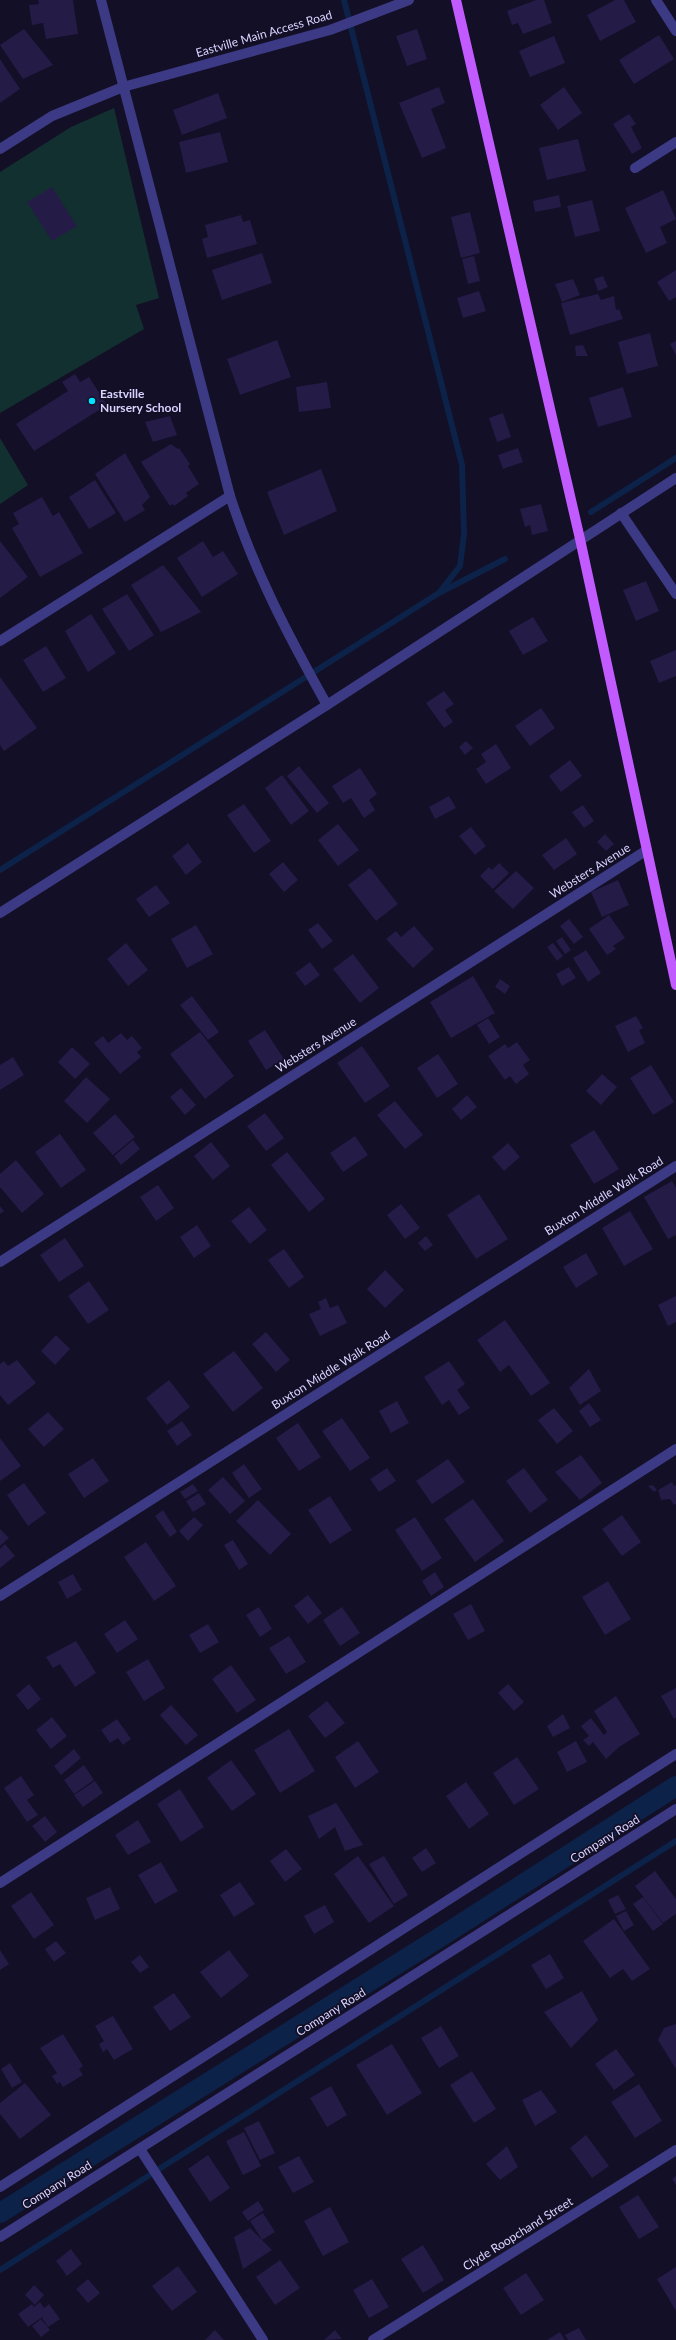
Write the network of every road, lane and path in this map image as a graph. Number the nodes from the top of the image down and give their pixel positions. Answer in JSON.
{"nodes":[{"id":1,"x":101,"y":0,"type":"edge"},
{"id":2,"x":409,"y":0,"type":"edge"},
{"id":3,"x":456,"y":0,"type":"edge"},
{"id":4,"x":656,"y":0,"type":"edge"},
{"id":5,"x":676,"y":31,"type":"edge"},
{"id":6,"x":123,"y":87,"type":"junction"},
{"id":7,"x":676,"y":142,"type":"edge"},
{"id":8,"x":0,"y":149,"type":"edge"},
{"id":9,"x":635,"y":168,"type":"dead end"},
{"id":10,"x":676,"y":478,"type":"edge"},
{"id":11,"x":230,"y":496,"type":"junction"},
{"id":12,"x":621,"y":513,"type":"junction"},
{"id":13,"x":580,"y":539,"type":"junction"},
{"id":14,"x":676,"y":594,"type":"edge"},
{"id":15,"x":0,"y":641,"type":"edge"},
{"id":16,"x":327,"y":705,"type":"junction"},
{"id":17,"x":647,"y":850,"type":"junction"},
{"id":18,"x":0,"y":913,"type":"edge"},
{"id":19,"x":676,"y":985,"type":"edge"},
{"id":20,"x":676,"y":1166,"type":"edge"},
{"id":21,"x":0,"y":1262,"type":"edge"},
{"id":22,"x":676,"y":1449,"type":"edge"},
{"id":23,"x":0,"y":1596,"type":"edge"},
{"id":24,"x":676,"y":1754,"type":"edge"},
{"id":25,"x":676,"y":1809,"type":"edge"},
{"id":26,"x":0,"y":1883,"type":"edge"},
{"id":27,"x":140,"y":2149,"type":"junction"},
{"id":28,"x":676,"y":2150,"type":"edge"},
{"id":29,"x":0,"y":2187,"type":"edge"},
{"id":30,"x":0,"y":2237,"type":"edge"},
{"id":31,"x":263,"y":2340,"type":"edge"},
{"id":32,"x":373,"y":2340,"type":"edge"}],
"edges":[{"from":1,"to":6,"type":"street"},
{"from":2,"to":6,"type":"street","name":"Eastville Main Access Road"},
{"from":3,"to":13,"type":"main road"},
{"from":4,"to":5,"type":"street"},
{"from":6,"to":8,"type":"street","name":"Eastville Main Access Road"},
{"from":6,"to":11,"type":"street"},
{"from":7,"to":9,"type":"street"},
{"from":10,"to":12,"type":"street"},
{"from":11,"to":15,"type":"street"},
{"from":11,"to":16,"type":"street"},
{"from":12,"to":13,"type":"street"},
{"from":12,"to":14,"type":"street"},
{"from":13,"to":16,"type":"street"},
{"from":13,"to":17,"type":"main road"},
{"from":16,"to":18,"type":"street"},
{"from":17,"to":19,"type":"main road"},
{"from":17,"to":21,"type":"street","name":"Websters Avenue"},
{"from":20,"to":23,"type":"street","name":"Buxton Middle Walk Road"},
{"from":22,"to":26,"type":"street"},
{"from":24,"to":29,"type":"street"},
{"from":25,"to":27,"type":"street","name":"Company Road"},
{"from":27,"to":30,"type":"street","name":"Company Road"},
{"from":27,"to":31,"type":"street"},
{"from":28,"to":32,"type":"street","name":"Clyde Roopchand Street"}]}
